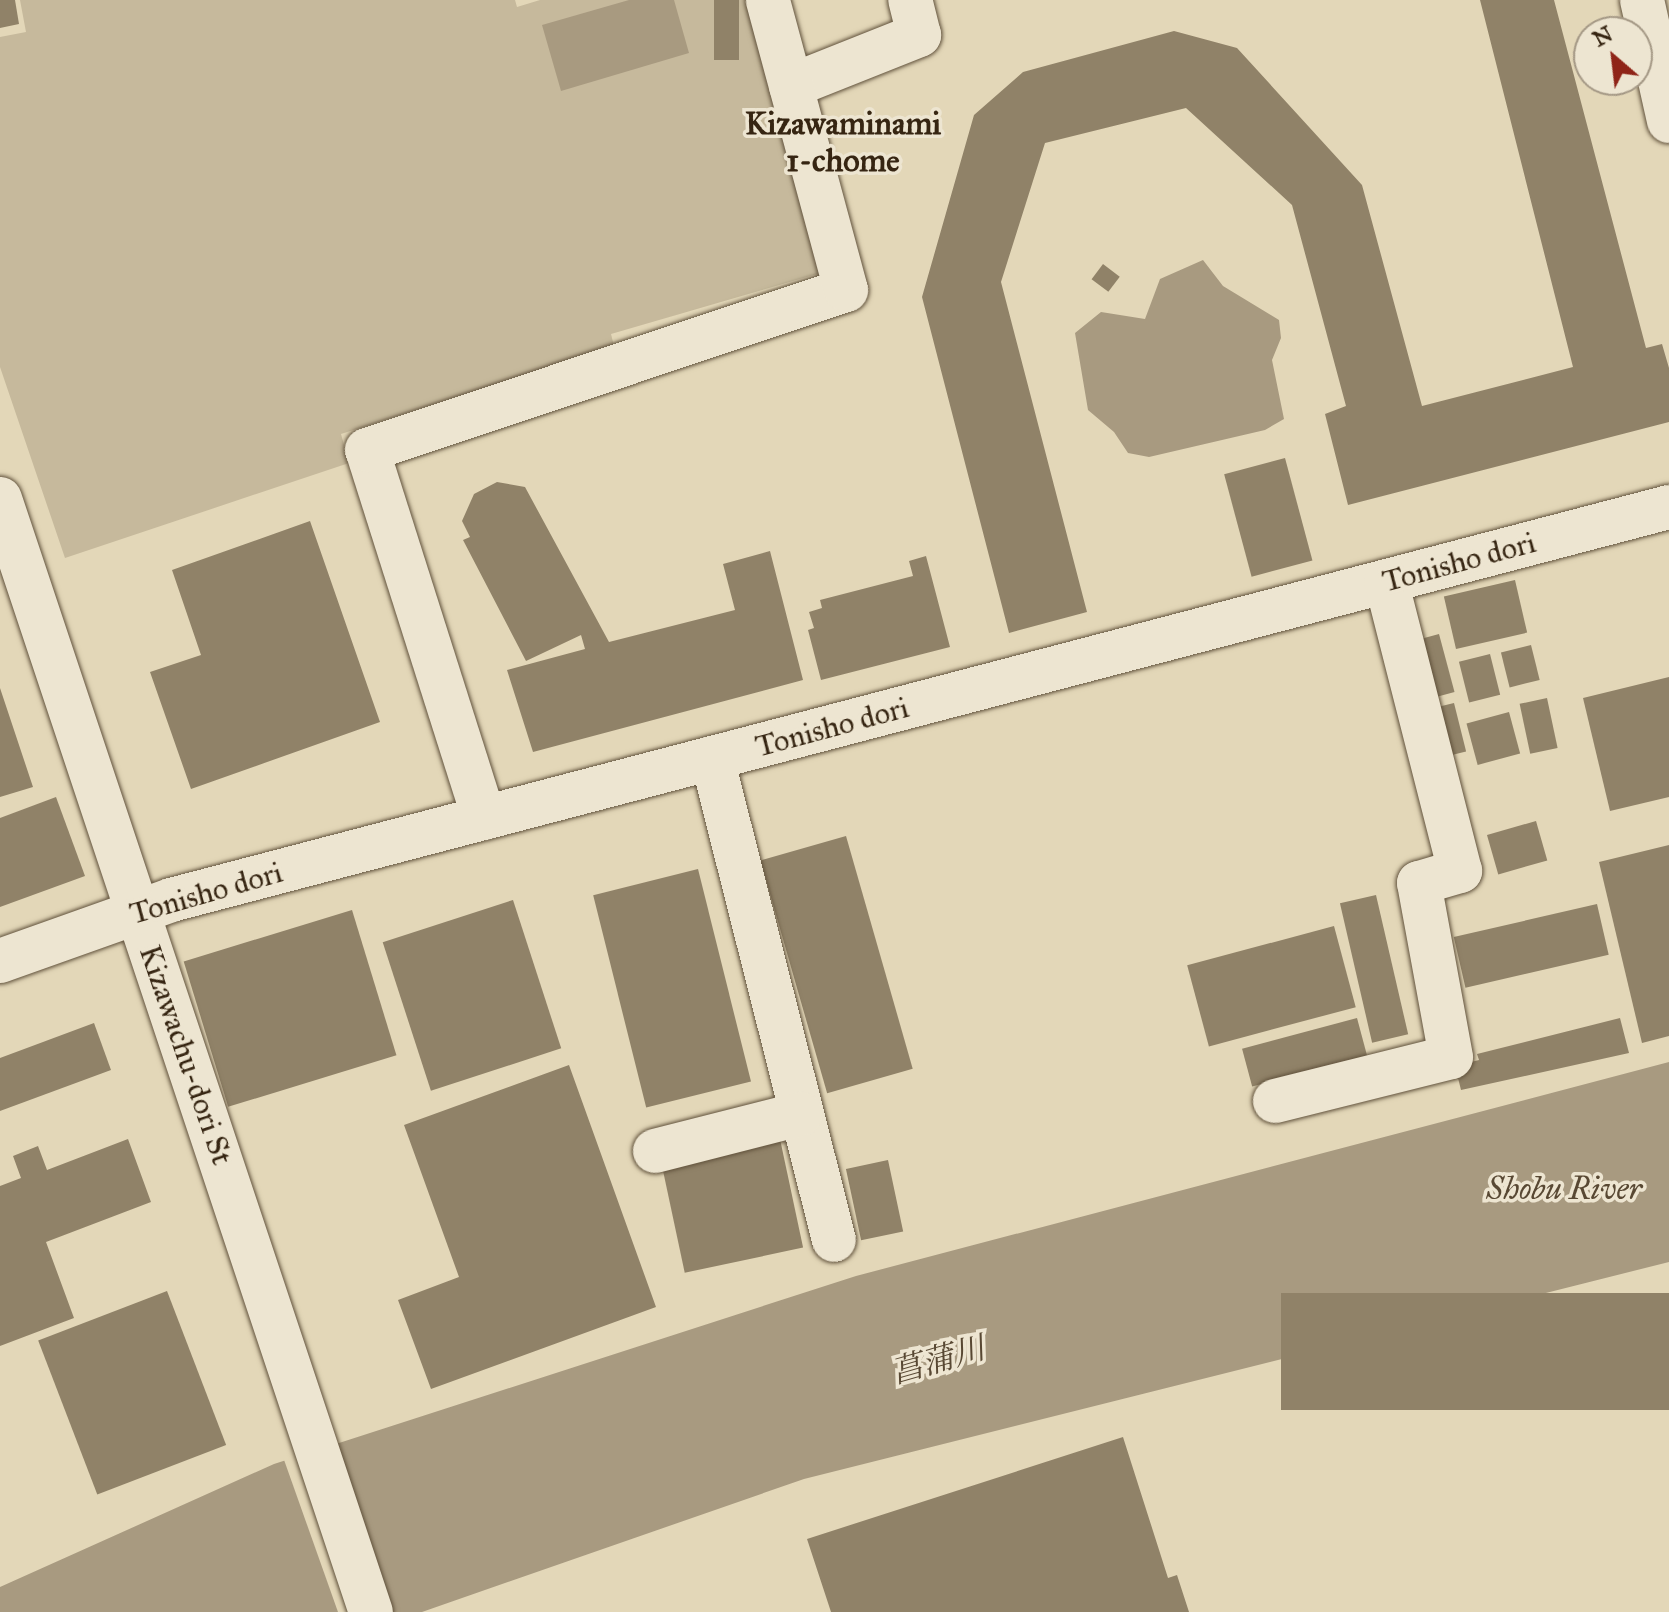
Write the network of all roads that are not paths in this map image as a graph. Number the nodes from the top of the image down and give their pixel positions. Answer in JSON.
{"nodes":[{"id":1,"x":768,"y":0,"type":"edge"},
{"id":2,"x":910,"y":0,"type":"edge"},
{"id":3,"x":1642,"y":0,"type":"edge"},
{"id":4,"x":791,"y":86,"type":"junction"},
{"id":5,"x":1669,"y":121,"type":"edge"},
{"id":6,"x":0,"y":499,"type":"edge"},
{"id":7,"x":1669,"y":507,"type":"edge"},
{"id":8,"x":1386,"y":581,"type":"junction"},
{"id":9,"x":712,"y":758,"type":"junction"},
{"id":10,"x":484,"y":818,"type":"junction"},
{"id":11,"x":137,"y":911,"type":"junction"},
{"id":12,"x":0,"y":961,"type":"edge"},
{"id":13,"x":1275,"y":1101,"type":"dead end"},
{"id":14,"x":800,"y":1114,"type":"junction"},
{"id":15,"x":655,"y":1151,"type":"dead end"},
{"id":16,"x":834,"y":1240,"type":"dead end"},
{"id":17,"x":371,"y":1612,"type":"edge"}],
"edges":[{"from":1,"to":4,"type":"street"},
{"from":2,"to":4,"type":"street"},
{"from":3,"to":5,"type":"street"},
{"from":4,"to":10,"type":"street"},
{"from":6,"to":11,"type":"street","name":"Kizawachu-dori St"},
{"from":7,"to":8,"type":"street","name":"Tonisho dori"},
{"from":8,"to":9,"type":"street","name":"Tonisho dori"},
{"from":8,"to":13,"type":"street"},
{"from":9,"to":10,"type":"street","name":"Tonisho dori"},
{"from":9,"to":14,"type":"street"},
{"from":10,"to":11,"type":"street","name":"Tonisho dori"},
{"from":11,"to":12,"type":"street","name":"Tonisho dori"},
{"from":11,"to":17,"type":"street","name":"Kizawachu-dori St"},
{"from":14,"to":15,"type":"street"},
{"from":14,"to":16,"type":"street"}]}
